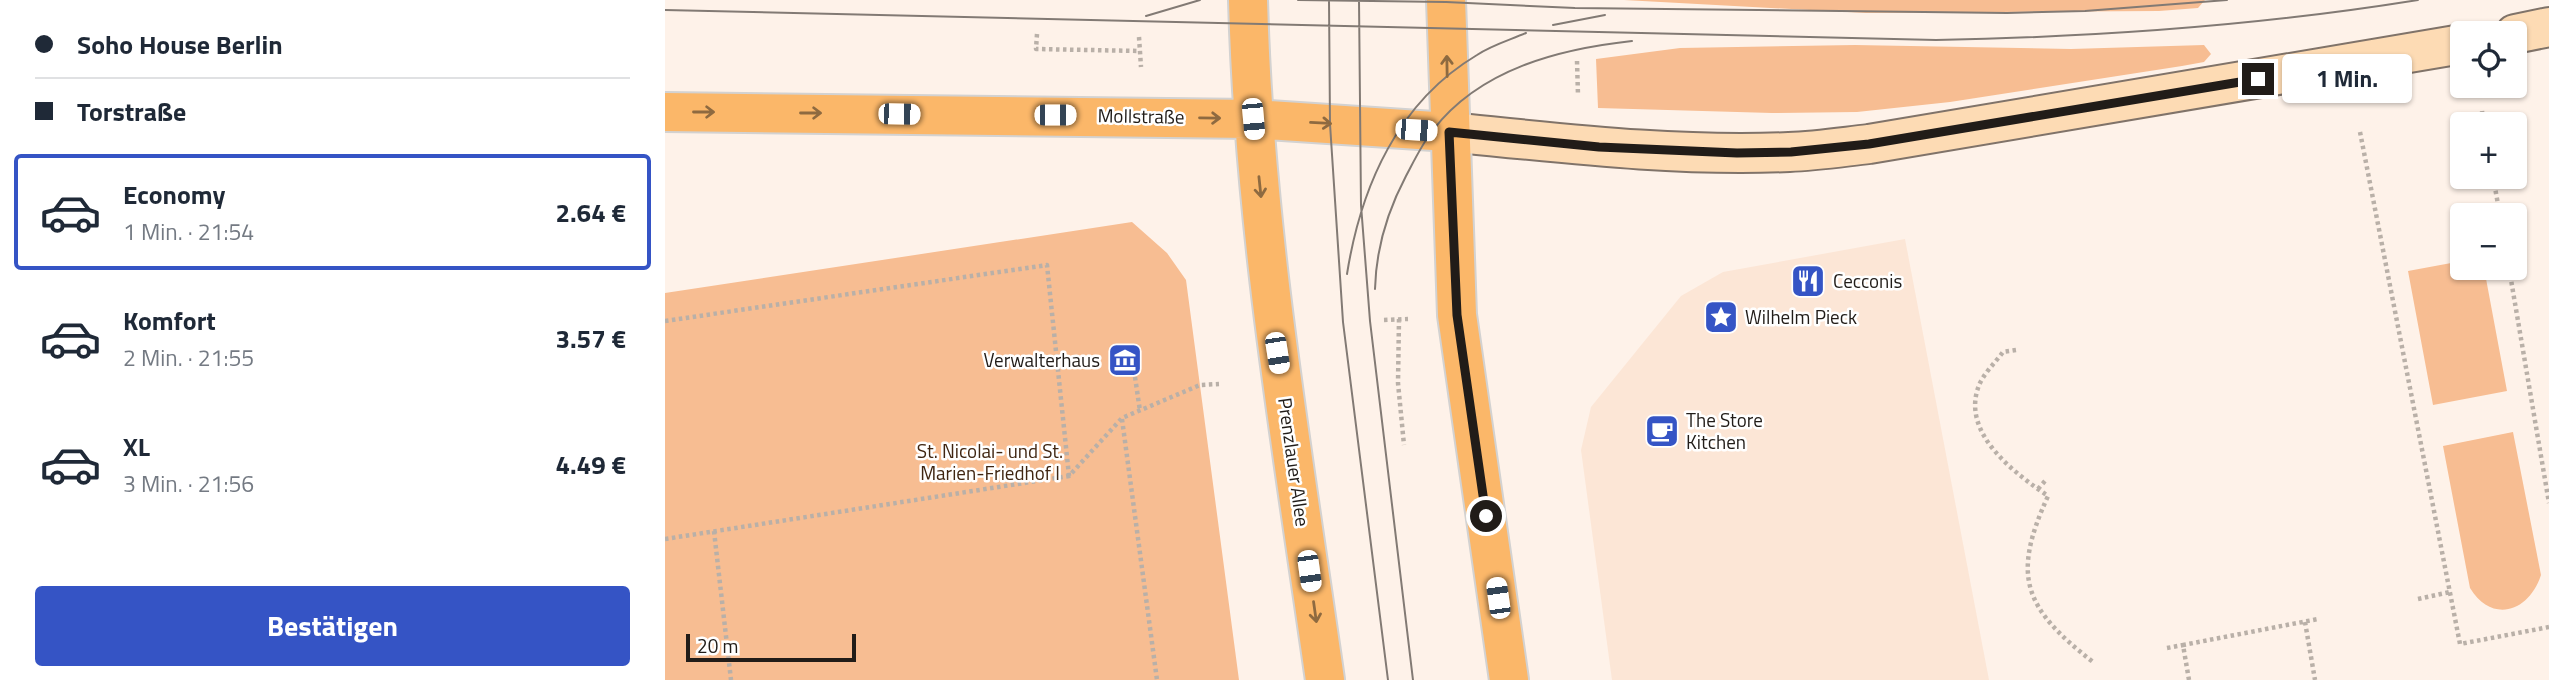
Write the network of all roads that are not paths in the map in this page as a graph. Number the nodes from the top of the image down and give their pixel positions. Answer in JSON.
{"nodes":[{"id":1,"x":1248,"y":0,"type":"edge"},
{"id":2,"x":1446,"y":0,"type":"edge"},
{"id":3,"x":2549,"y":27,"type":"edge"},
{"id":4,"x":2527,"y":32,"type":"edge"},
{"id":5,"x":2450,"y":46,"type":"edge"},
{"id":6,"x":665,"y":112,"type":"edge"},
{"id":7,"x":1253,"y":119,"type":"junction"},
{"id":8,"x":1449,"y":132,"type":"junction"},
{"id":9,"x":1325,"y":680,"type":"edge"},
{"id":10,"x":1510,"y":680,"type":"edge"}],
"edges":[{"from":1,"to":7,"type":"main road","name":"Prenzlauer Allee"},
{"from":8,"to":2,"type":"main road","one_way":true},
{"from":3,"to":4,"type":"main road"},
{"from":5,"to":8,"type":"main road"},
{"from":6,"to":7,"type":"main road","name":"Mollstraße","one_way":true},
{"from":7,"to":8,"type":"main road","name":"Mollstraße","one_way":true},
{"from":7,"to":9,"type":"main road","name":"Prenzlauer Allee","one_way":true},
{"from":8,"to":10,"type":"main road"}]}
